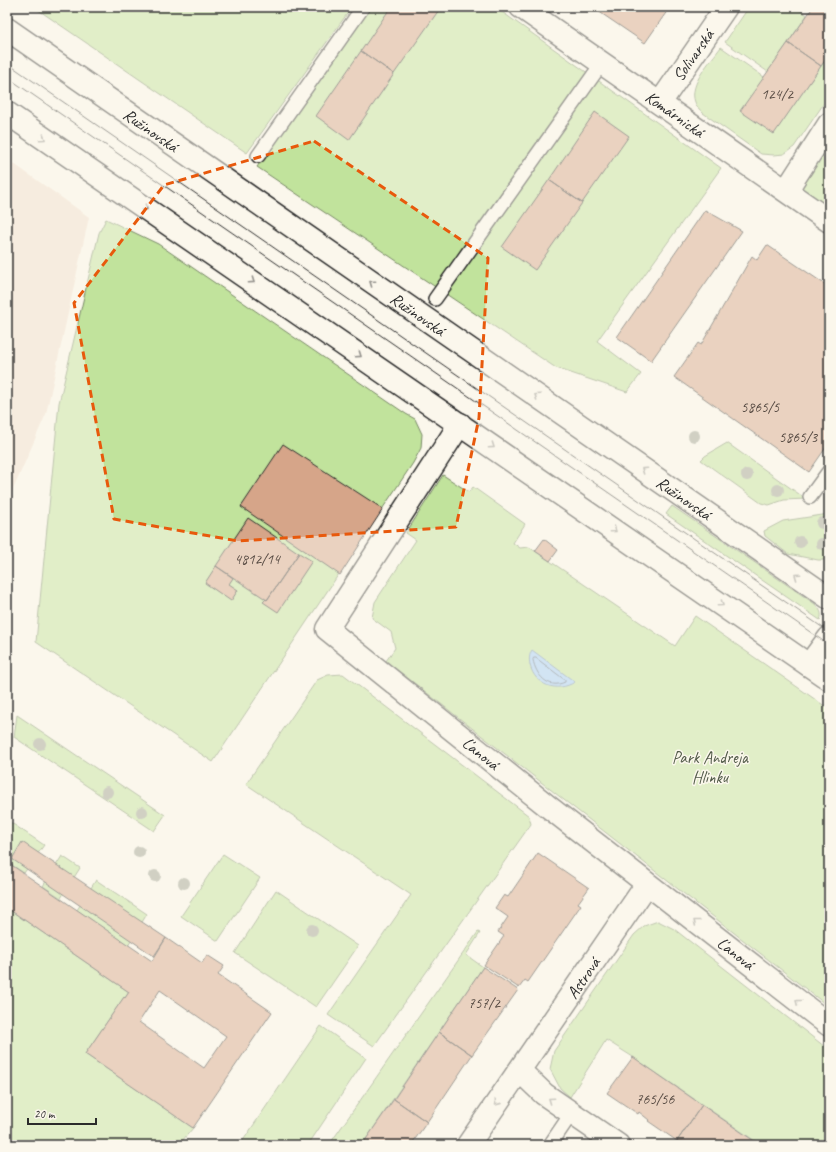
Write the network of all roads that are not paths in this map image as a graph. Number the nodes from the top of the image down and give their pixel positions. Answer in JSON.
{"nodes":[{"id":1,"x":363,"y":7,"type":"edge"},
{"id":2,"x":521,"y":7,"type":"edge"},
{"id":3,"x":726,"y":7,"type":"edge"},
{"id":4,"x":7,"y":30,"type":"edge"},
{"id":5,"x":602,"y":63,"type":"junction"},
{"id":6,"x":660,"y":103,"type":"junction"},
{"id":7,"x":7,"y":113,"type":"edge"},
{"id":8,"x":829,"y":124,"type":"edge"},
{"id":9,"x":258,"y":156,"type":"dead end"},
{"id":10,"x":786,"y":191,"type":"junction"},
{"id":11,"x":829,"y":221,"type":"edge"},
{"id":12,"x":435,"y":299,"type":"dead end"},
{"id":13,"x":460,"y":424,"type":"junction"},
{"id":14,"x":829,"y":471,"type":"edge"},
{"id":15,"x":810,"y":497,"type":"dead end"},
{"id":16,"x":829,"y":598,"type":"edge"},
{"id":17,"x":829,"y":638,"type":"edge"},
{"id":18,"x":809,"y":665,"type":"junction"},
{"id":19,"x":829,"y":679,"type":"edge"},
{"id":20,"x":647,"y":884,"type":"junction"},
{"id":21,"x":829,"y":1026,"type":"edge"},
{"id":22,"x":520,"y":1071,"type":"junction"},
{"id":23,"x":571,"y":1114,"type":"junction"},
{"id":24,"x":468,"y":1145,"type":"edge"},
{"id":25,"x":550,"y":1145,"type":"edge"},
{"id":26,"x":618,"y":1145,"type":"edge"}],
"edges":[{"from":1,"to":9,"type":"lane"},
{"from":2,"to":5,"type":"street","name":"Komárnická"},
{"from":3,"to":6,"type":"street","name":"Solivarská"},
{"from":16,"to":4,"type":"street","name":"Ružinovská","one_way":true},
{"from":5,"to":6,"type":"street","name":"Komárnická"},
{"from":5,"to":12,"type":"lane"},
{"from":6,"to":10,"type":"street","name":"Komárnická"},
{"from":7,"to":13,"type":"street","one_way":true},
{"from":8,"to":10,"type":"street"},
{"from":10,"to":11,"type":"street","name":"Komárnická"},
{"from":13,"to":18,"type":"street","one_way":true},
{"from":13,"to":20,"type":"street","name":"Ľanová"},
{"from":14,"to":15,"type":"lane"},
{"from":17,"to":18,"type":"street"},
{"from":18,"to":19,"type":"street"},
{"from":21,"to":20,"type":"street","name":"Ľanová","one_way":true},
{"from":20,"to":22,"type":"street","name":"Astrová"},
{"from":23,"to":22,"type":"street","one_way":true},
{"from":22,"to":24,"type":"street","name":"Astrová","one_way":true},
{"from":23,"to":25,"type":"lane"},
{"from":23,"to":26,"type":"street"}]}
